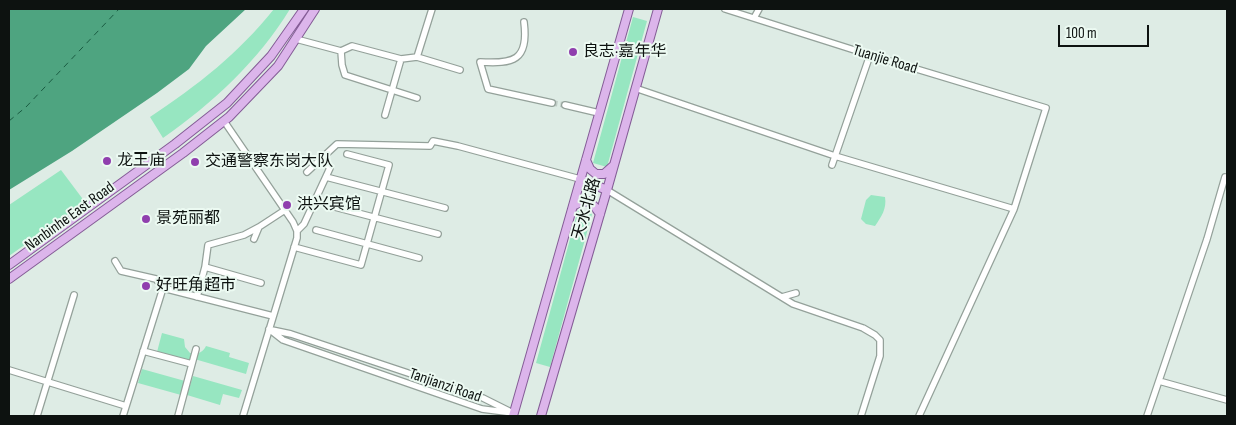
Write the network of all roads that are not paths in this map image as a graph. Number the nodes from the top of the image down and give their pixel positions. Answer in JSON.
{"nodes":[{"id":1,"x":304,"y":9,"type":"edge"},
{"id":2,"x":315,"y":9,"type":"edge"},
{"id":3,"x":432,"y":9,"type":"edge"},
{"id":4,"x":629,"y":9,"type":"edge"},
{"id":5,"x":658,"y":9,"type":"edge"},
{"id":6,"x":725,"y":9,"type":"edge"},
{"id":7,"x":759,"y":9,"type":"edge"},
{"id":8,"x":754,"y":18,"type":"junction"},
{"id":9,"x":524,"y":22,"type":"dead end"},
{"id":10,"x":296,"y":40,"type":"junction"},
{"id":11,"x":341,"y":51,"type":"junction"},
{"id":12,"x":870,"y":55,"type":"junction"},
{"id":13,"x":417,"y":57,"type":"junction"},
{"id":14,"x":401,"y":59,"type":"junction"},
{"id":15,"x":460,"y":70,"type":"dead end"},
{"id":16,"x":635,"y":88,"type":"junction"},
{"id":17,"x":392,"y":90,"type":"junction"},
{"id":18,"x":417,"y":98,"type":"dead end"},
{"id":19,"x":552,"y":103,"type":"tunnel mouth"},
{"id":20,"x":565,"y":105,"type":"tunnel mouth"},
{"id":21,"x":599,"y":113,"type":"junction"},
{"id":22,"x":385,"y":115,"type":"dead end"},
{"id":23,"x":224,"y":121,"type":"junction"},
{"id":24,"x":347,"y":154,"type":"dead end"},
{"id":25,"x":835,"y":156,"type":"junction"},
{"id":26,"x":321,"y":159,"type":"junction"},
{"id":27,"x":586,"y":160,"type":"junction"},
{"id":28,"x":832,"y":165,"type":"dead end"},
{"id":29,"x":614,"y":166,"type":"junction"},
{"id":30,"x":307,"y":172,"type":"dead end"},
{"id":31,"x":326,"y":177,"type":"junction"},
{"id":32,"x":1225,"y":177,"type":"dead end"},
{"id":33,"x":580,"y":179,"type":"junction"},
{"id":34,"x":607,"y":190,"type":"junction"},
{"id":35,"x":382,"y":191,"type":"junction"},
{"id":36,"x":327,"y":205,"type":"dead end"},
{"id":37,"x":573,"y":206,"type":"junction"},
{"id":38,"x":445,"y":208,"type":"dead end"},
{"id":39,"x":1014,"y":209,"type":"junction"},
{"id":40,"x":285,"y":210,"type":"junction"},
{"id":41,"x":600,"y":214,"type":"junction"},
{"id":42,"x":375,"y":217,"type":"junction"},
{"id":43,"x":259,"y":227,"type":"junction"},
{"id":44,"x":316,"y":230,"type":"dead end"},
{"id":45,"x":297,"y":231,"type":"junction"},
{"id":46,"x":438,"y":234,"type":"dead end"},
{"id":47,"x":254,"y":239,"type":"dead end"},
{"id":48,"x":367,"y":244,"type":"junction"},
{"id":49,"x":294,"y":247,"type":"junction"},
{"id":50,"x":419,"y":258,"type":"dead end"},
{"id":51,"x":115,"y":261,"type":"dead end"},
{"id":52,"x":9,"y":265,"type":"edge"},
{"id":53,"x":205,"y":267,"type":"junction"},
{"id":54,"x":9,"y":279,"type":"edge"},
{"id":55,"x":261,"y":284,"type":"dead end"},
{"id":56,"x":163,"y":288,"type":"junction"},
{"id":57,"x":796,"y":293,"type":"dead end"},
{"id":58,"x":74,"y":295,"type":"dead end"},
{"id":59,"x":197,"y":297,"type":"junction"},
{"id":60,"x":782,"y":297,"type":"junction"},
{"id":61,"x":273,"y":316,"type":"junction"},
{"id":62,"x":269,"y":329,"type":"junction"},
{"id":63,"x":196,"y":349,"type":"dead end"},
{"id":64,"x":143,"y":351,"type":"junction"},
{"id":65,"x":192,"y":364,"type":"junction"},
{"id":66,"x":9,"y":370,"type":"edge"},
{"id":67,"x":1159,"y":381,"type":"junction"},
{"id":68,"x":46,"y":382,"type":"junction"},
{"id":69,"x":1227,"y":400,"type":"edge"},
{"id":70,"x":126,"y":406,"type":"junction"},
{"id":71,"x":513,"y":415,"type":"edge"},
{"id":72,"x":37,"y":416,"type":"edge"},
{"id":73,"x":123,"y":416,"type":"edge"},
{"id":74,"x":178,"y":416,"type":"edge"},
{"id":75,"x":243,"y":416,"type":"edge"},
{"id":76,"x":522,"y":416,"type":"edge"},
{"id":77,"x":541,"y":416,"type":"edge"},
{"id":78,"x":862,"y":416,"type":"edge"},
{"id":79,"x":920,"y":416,"type":"edge"},
{"id":80,"x":1147,"y":416,"type":"edge"}],
"edges":[{"from":1,"to":52,"type":"main road","name":"Nanbinhe East Road"},
{"from":2,"to":10,"type":"main road","name":"Nanbinhe East Road"},
{"from":3,"to":13,"type":"street"},
{"from":4,"to":21,"type":"main road","name":"天水北路"},
{"from":5,"to":16,"type":"main road","name":"天水北路"},
{"from":6,"to":8,"type":"street","name":"Tuanjie Road"},
{"from":7,"to":8,"type":"street"},
{"from":8,"to":12,"type":"street","name":"Tuanjie Road"},
{"from":9,"to":19,"type":"street"},
{"from":10,"to":11,"type":"street"},
{"from":10,"to":23,"type":"main road","name":"Nanbinhe East Road"},
{"from":11,"to":14,"type":"street"},
{"from":11,"to":17,"type":"street"},
{"from":12,"to":25,"type":"street"},
{"from":12,"to":39,"type":"street","name":"Tuanjie Road"},
{"from":13,"to":14,"type":"street"},
{"from":13,"to":15,"type":"street"},
{"from":14,"to":17,"type":"street"},
{"from":16,"to":25,"type":"street"},
{"from":16,"to":29,"type":"main road","name":"天水北路"},
{"from":17,"to":18,"type":"street"},
{"from":17,"to":22,"type":"street"},
{"from":20,"to":21,"type":"street"},
{"from":21,"to":27,"type":"main road","name":"天水北路"},
{"from":23,"to":40,"type":"street"},
{"from":23,"to":54,"type":"main road","name":"Nanbinhe East Road"},
{"from":24,"to":35,"type":"street"},
{"from":25,"to":28,"type":"street"},
{"from":25,"to":39,"type":"street"},
{"from":26,"to":30,"type":"street"},
{"from":26,"to":31,"type":"street"},
{"from":26,"to":33,"type":"street"},
{"from":27,"to":29,"type":"main road"},
{"from":27,"to":33,"type":"main road","name":"天水北路"},
{"from":29,"to":34,"type":"main road","name":"天水北路"},
{"from":31,"to":35,"type":"street"},
{"from":31,"to":45,"type":"street"},
{"from":32,"to":67,"type":"street"},
{"from":33,"to":34,"type":"main road"},
{"from":33,"to":37,"type":"main road","name":"天水北路"},
{"from":34,"to":41,"type":"main road","name":"天水北路"},
{"from":34,"to":60,"type":"street"},
{"from":35,"to":38,"type":"street"},
{"from":35,"to":42,"type":"street"},
{"from":36,"to":42,"type":"street"},
{"from":37,"to":41,"type":"main road"},
{"from":37,"to":71,"type":"main road","name":"天水北路"},
{"from":39,"to":79,"type":"street"},
{"from":40,"to":43,"type":"street"},
{"from":40,"to":45,"type":"street"},
{"from":41,"to":77,"type":"main road","name":"天水北路"},
{"from":42,"to":46,"type":"street"},
{"from":42,"to":48,"type":"street"},
{"from":43,"to":47,"type":"street"},
{"from":43,"to":53,"type":"street"},
{"from":44,"to":48,"type":"street"},
{"from":45,"to":49,"type":"street"},
{"from":48,"to":49,"type":"street"},
{"from":48,"to":50,"type":"street"},
{"from":49,"to":61,"type":"street"},
{"from":51,"to":56,"type":"street"},
{"from":53,"to":55,"type":"street"},
{"from":53,"to":59,"type":"street"},
{"from":56,"to":59,"type":"street"},
{"from":56,"to":64,"type":"street"},
{"from":57,"to":60,"type":"street"},
{"from":58,"to":68,"type":"street"},
{"from":59,"to":61,"type":"street"},
{"from":60,"to":78,"type":"street"},
{"from":61,"to":62,"type":"street"},
{"from":62,"to":71,"type":"street","name":"Tanjianzi Road"},
{"from":62,"to":71,"type":"street","name":"Tanjianzi Road"},
{"from":62,"to":75,"type":"street"},
{"from":63,"to":65,"type":"street"},
{"from":64,"to":65,"type":"street"},
{"from":64,"to":70,"type":"street"},
{"from":65,"to":74,"type":"street"},
{"from":66,"to":68,"type":"street"},
{"from":67,"to":69,"type":"street"},
{"from":67,"to":80,"type":"street"},
{"from":68,"to":70,"type":"street"},
{"from":68,"to":72,"type":"street"},
{"from":70,"to":73,"type":"street"},
{"from":71,"to":76,"type":"main road"}]}
